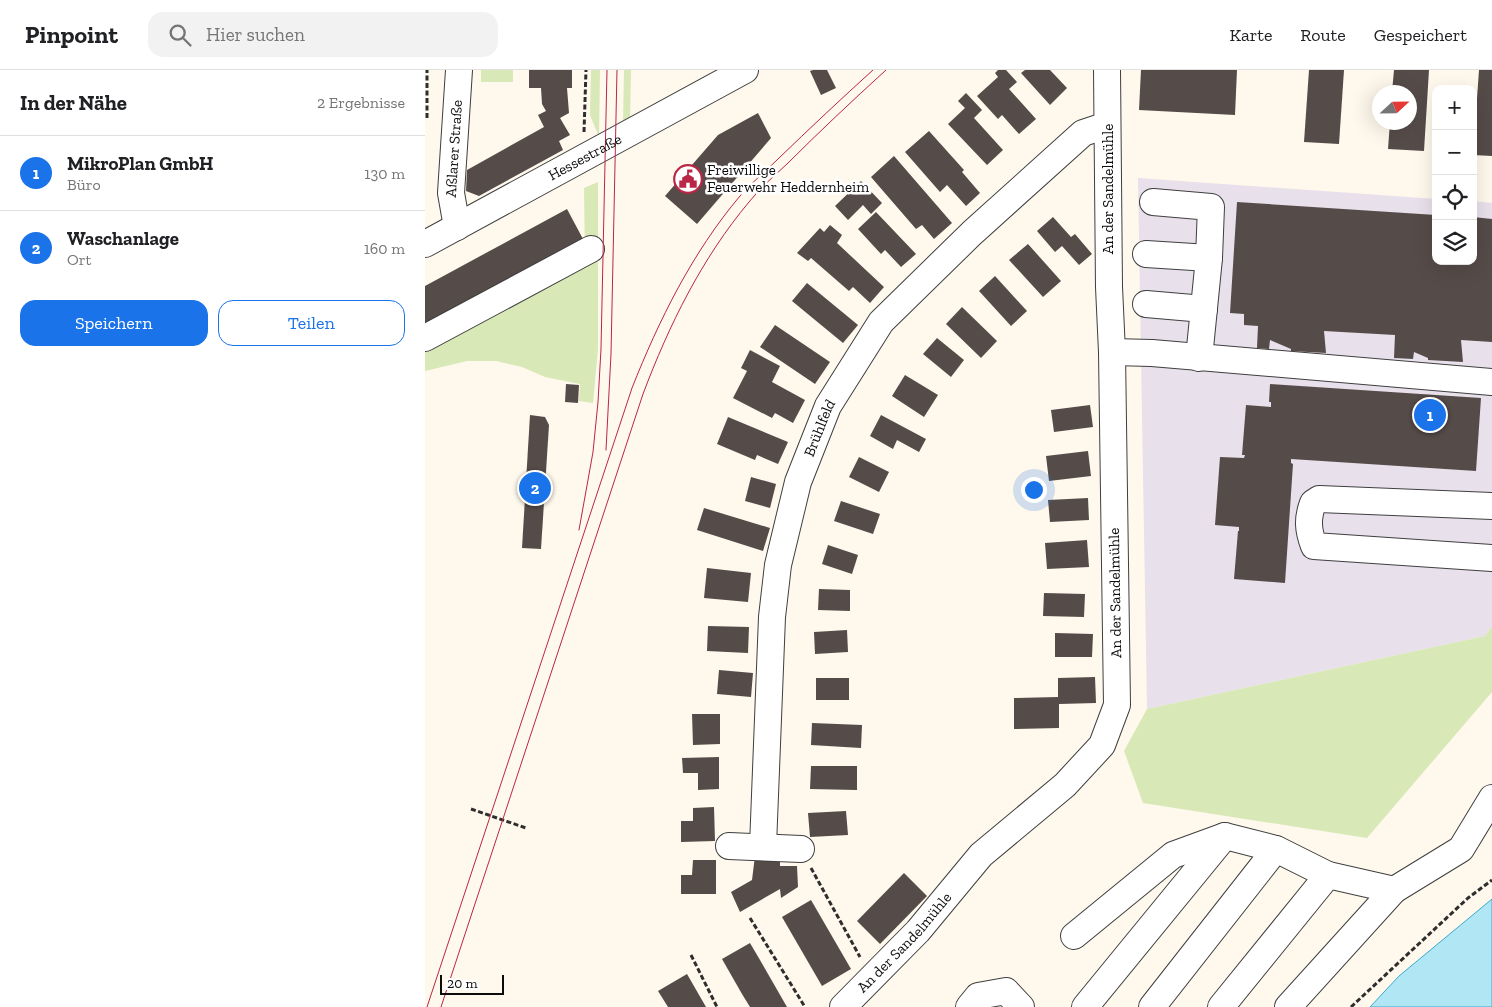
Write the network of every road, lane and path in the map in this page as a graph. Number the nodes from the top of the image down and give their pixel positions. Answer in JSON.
{"nodes":[{"id":1,"x":427,"y":70,"type":"edge"},
{"id":2,"x":459,"y":70,"type":"edge"},
{"id":3,"x":586,"y":70,"type":"edge"},
{"id":4,"x":745,"y":70,"type":"edge"},
{"id":5,"x":1107,"y":70,"type":"edge"},
{"id":6,"x":427,"y":118,"type":"dead end"},
{"id":7,"x":1107,"y":124,"type":"junction"},
{"id":8,"x":584,"y":134,"type":"dead end"},
{"id":9,"x":1153,"y":202,"type":"dead end"},
{"id":10,"x":457,"y":226,"type":"junction"},
{"id":11,"x":425,"y":244,"type":"edge"},
{"id":12,"x":591,"y":249,"type":"dead end"},
{"id":13,"x":1146,"y":254,"type":"dead end"},
{"id":14,"x":1209,"y":258,"type":"junction"},
{"id":15,"x":1146,"y":304,"type":"dead end"},
{"id":16,"x":1204,"y":309,"type":"junction"},
{"id":17,"x":425,"y":338,"type":"edge"},
{"id":18,"x":1112,"y":352,"type":"junction"},
{"id":19,"x":1199,"y":358,"type":"junction"},
{"id":20,"x":1492,"y":382,"type":"edge"},
{"id":21,"x":1492,"y":506,"type":"edge"},
{"id":22,"x":1492,"y":558,"type":"edge"},
{"id":23,"x":1492,"y":798,"type":"edge"},
{"id":24,"x":471,"y":809,"type":"dead end"},
{"id":25,"x":526,"y":828,"type":"dead end"},
{"id":26,"x":1225,"y":836,"type":"junction"},
{"id":27,"x":729,"y":846,"type":"dead end"},
{"id":28,"x":763,"y":846,"type":"junction"},
{"id":29,"x":801,"y":849,"type":"joint"},
{"id":30,"x":1276,"y":849,"type":"junction"},
{"id":31,"x":1328,"y":875,"type":"junction"},
{"id":32,"x":1492,"y":880,"type":"edge"},
{"id":33,"x":1394,"y":890,"type":"junction"},
{"id":34,"x":750,"y":918,"type":"dead end"},
{"id":35,"x":1074,"y":936,"type":"dead end"},
{"id":36,"x":691,"y":954,"type":"dead end"},
{"id":37,"x":871,"y":977,"type":"junction"},
{"id":38,"x":717,"y":1007,"type":"edge"},
{"id":39,"x":805,"y":1007,"type":"edge"},
{"id":40,"x":843,"y":1007,"type":"edge"},
{"id":41,"x":969,"y":1007,"type":"edge"},
{"id":42,"x":1021,"y":1007,"type":"edge"},
{"id":43,"x":1085,"y":1007,"type":"edge"},
{"id":44,"x":1152,"y":1007,"type":"edge"},
{"id":45,"x":1221,"y":1007,"type":"edge"},
{"id":46,"x":1288,"y":1007,"type":"edge"},
{"id":47,"x":1351,"y":1007,"type":"edge"}],
"edges":[{"from":1,"to":6,"type":"path"},
{"from":2,"to":10,"type":"street","name":"Aßlarer Straße"},
{"from":3,"to":8,"type":"path"},
{"from":4,"to":10,"type":"street","name":"Hessestraße"},
{"from":5,"to":7,"type":"street","name":"An der Sandelmühle"},
{"from":7,"to":18,"type":"street","name":"An der Sandelmühle"},
{"from":7,"to":28,"type":"street","name":"Brühlfeld"},
{"from":9,"to":14,"type":"street"},
{"from":10,"to":11,"type":"street","name":"Hessestraße"},
{"from":12,"to":17,"type":"street"},
{"from":13,"to":14,"type":"street"},
{"from":14,"to":16,"type":"street"},
{"from":15,"to":16,"type":"street"},
{"from":16,"to":19,"type":"street"},
{"from":18,"to":19,"type":"street"},
{"from":18,"to":37,"type":"street","name":"An der Sandelmühle"},
{"from":19,"to":20,"type":"street"},
{"from":21,"to":22,"type":"street"},
{"from":23,"to":33,"type":"street"},
{"from":24,"to":25,"type":"path"},
{"from":26,"to":30,"type":"street"},
{"from":26,"to":35,"type":"street"},
{"from":26,"to":43,"type":"street"},
{"from":27,"to":28,"type":"street"},
{"from":28,"to":29,"type":"street"},
{"from":29,"to":37,"type":"path"},
{"from":30,"to":31,"type":"street"},
{"from":30,"to":44,"type":"street"},
{"from":31,"to":33,"type":"street"},
{"from":31,"to":45,"type":"street"},
{"from":32,"to":47,"type":"path"},
{"from":33,"to":46,"type":"street"},
{"from":34,"to":39,"type":"path"},
{"from":36,"to":38,"type":"path"},
{"from":37,"to":40,"type":"street","name":"An der Sandelmühle"},
{"from":41,"to":42,"type":"street"}]}
